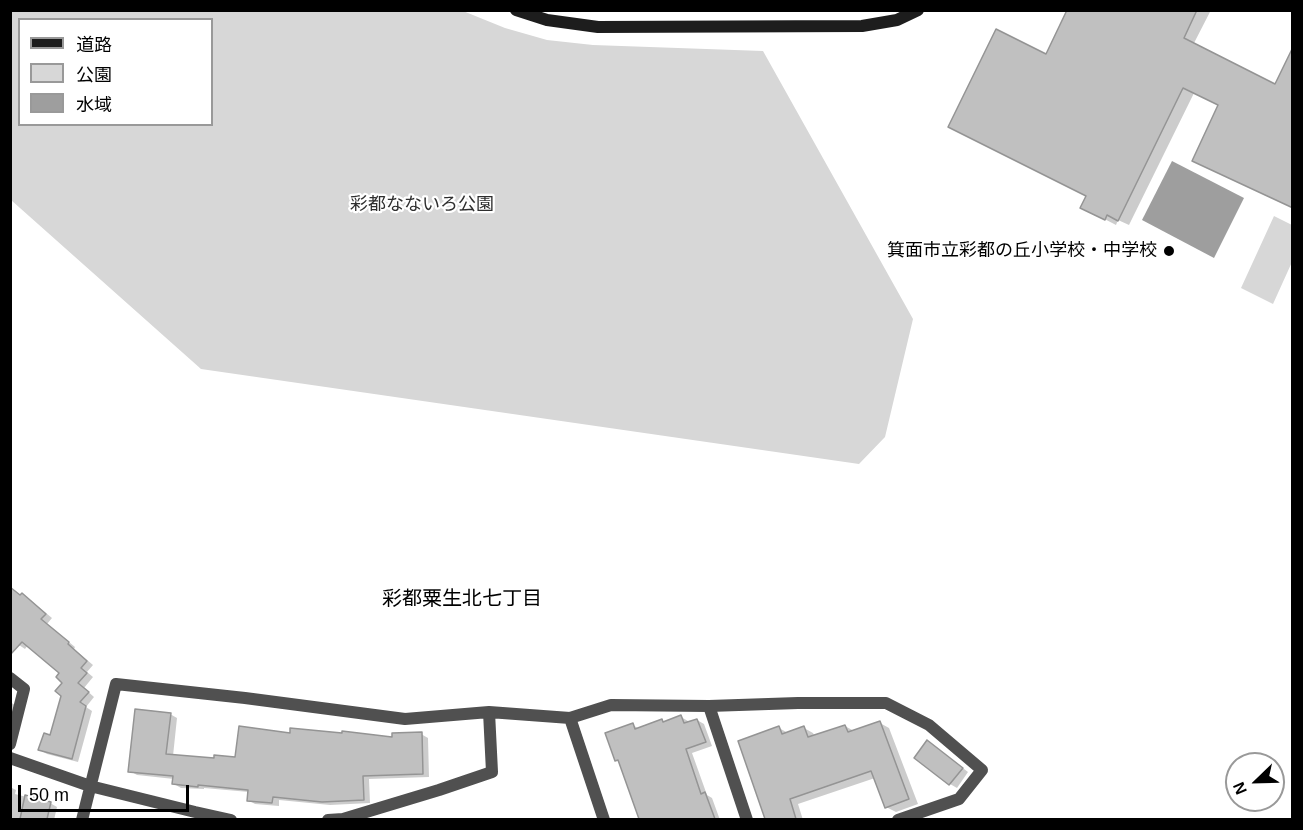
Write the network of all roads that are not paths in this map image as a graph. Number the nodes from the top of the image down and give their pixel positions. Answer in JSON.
{"nodes":[{"id":1,"x":516,"y":10,"type":"edge"},
{"id":2,"x":918,"y":10,"type":"edge"},
{"id":3,"x":10,"y":678,"type":"edge"},
{"id":4,"x":709,"y":706,"type":"junction"},
{"id":5,"x":489,"y":712,"type":"junction"},
{"id":6,"x":570,"y":718,"type":"junction"},
{"id":7,"x":10,"y":744,"type":"edge"},
{"id":8,"x":10,"y":758,"type":"edge"},
{"id":9,"x":90,"y":786,"type":"junction"},
{"id":10,"x":82,"y":819,"type":"edge"},
{"id":11,"x":231,"y":819,"type":"edge"},
{"id":12,"x":328,"y":819,"type":"edge"},
{"id":13,"x":343,"y":819,"type":"edge"},
{"id":14,"x":604,"y":819,"type":"edge"},
{"id":15,"x":747,"y":819,"type":"edge"},
{"id":16,"x":898,"y":819,"type":"edge"}],
"edges":[{"from":1,"to":2,"type":"street"},
{"from":3,"to":7,"type":"street"},
{"from":4,"to":6,"type":"street"},
{"from":4,"to":15,"type":"street"},
{"from":4,"to":16,"type":"street"},
{"from":5,"to":6,"type":"street"},
{"from":5,"to":9,"type":"street"},
{"from":5,"to":13,"type":"street"},
{"from":6,"to":14,"type":"street"},
{"from":8,"to":9,"type":"street"},
{"from":9,"to":10,"type":"street"},
{"from":9,"to":11,"type":"street"},
{"from":12,"to":13,"type":"street"}]}
